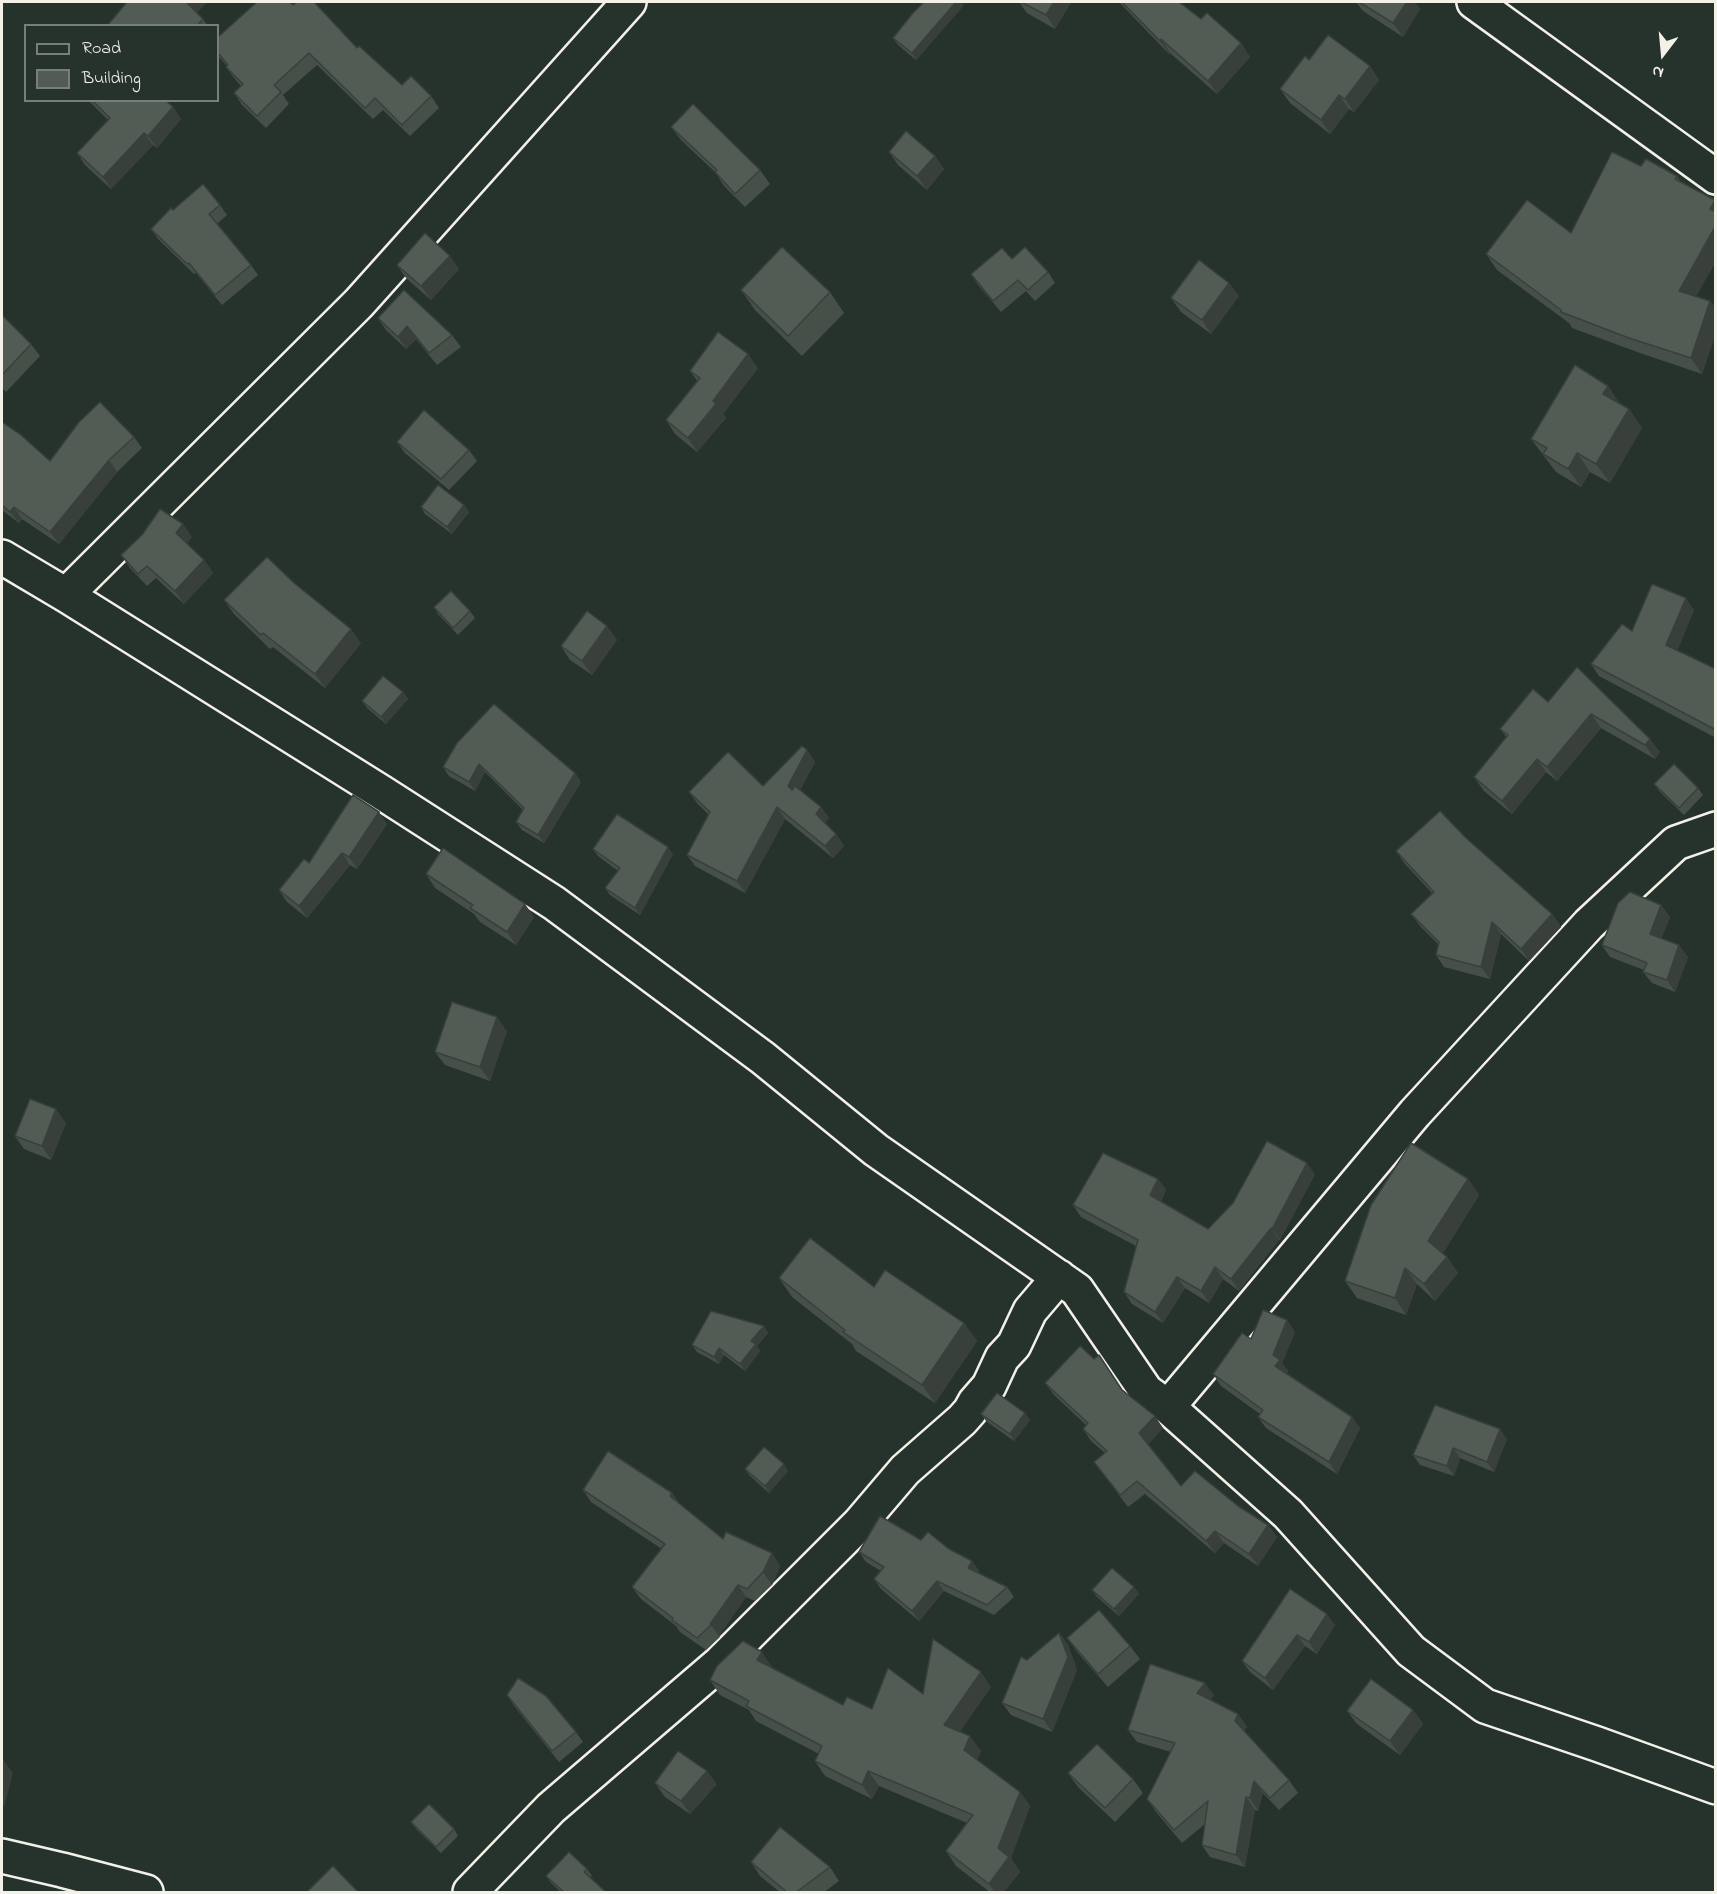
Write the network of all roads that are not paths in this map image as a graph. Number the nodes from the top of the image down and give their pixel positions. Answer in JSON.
{"nodes":[{"id":1,"x":629,"y":2,"type":"edge"},
{"id":2,"x":1474,"y":2,"type":"edge"},
{"id":3,"x":1716,"y":177,"type":"edge"},
{"id":4,"x":2,"y":557,"type":"edge"},
{"id":5,"x":66,"y":595,"type":"junction"},
{"id":6,"x":1716,"y":829,"type":"edge"},
{"id":7,"x":1059,"y":1277,"type":"junction"},
{"id":8,"x":1168,"y":1407,"type":"junction"},
{"id":9,"x":1716,"y":1788,"type":"edge"},
{"id":10,"x":2,"y":1856,"type":"edge"},
{"id":11,"x":146,"y":1893,"type":"edge"},
{"id":12,"x":470,"y":1893,"type":"edge"}],
"edges":[{"from":1,"to":5,"type":"street"},
{"from":2,"to":3,"type":"street"},
{"from":4,"to":5,"type":"street"},
{"from":5,"to":7,"type":"street"},
{"from":6,"to":8,"type":"street"},
{"from":7,"to":8,"type":"street"},
{"from":7,"to":12,"type":"street"},
{"from":8,"to":9,"type":"street"},
{"from":10,"to":11,"type":"street"}]}
